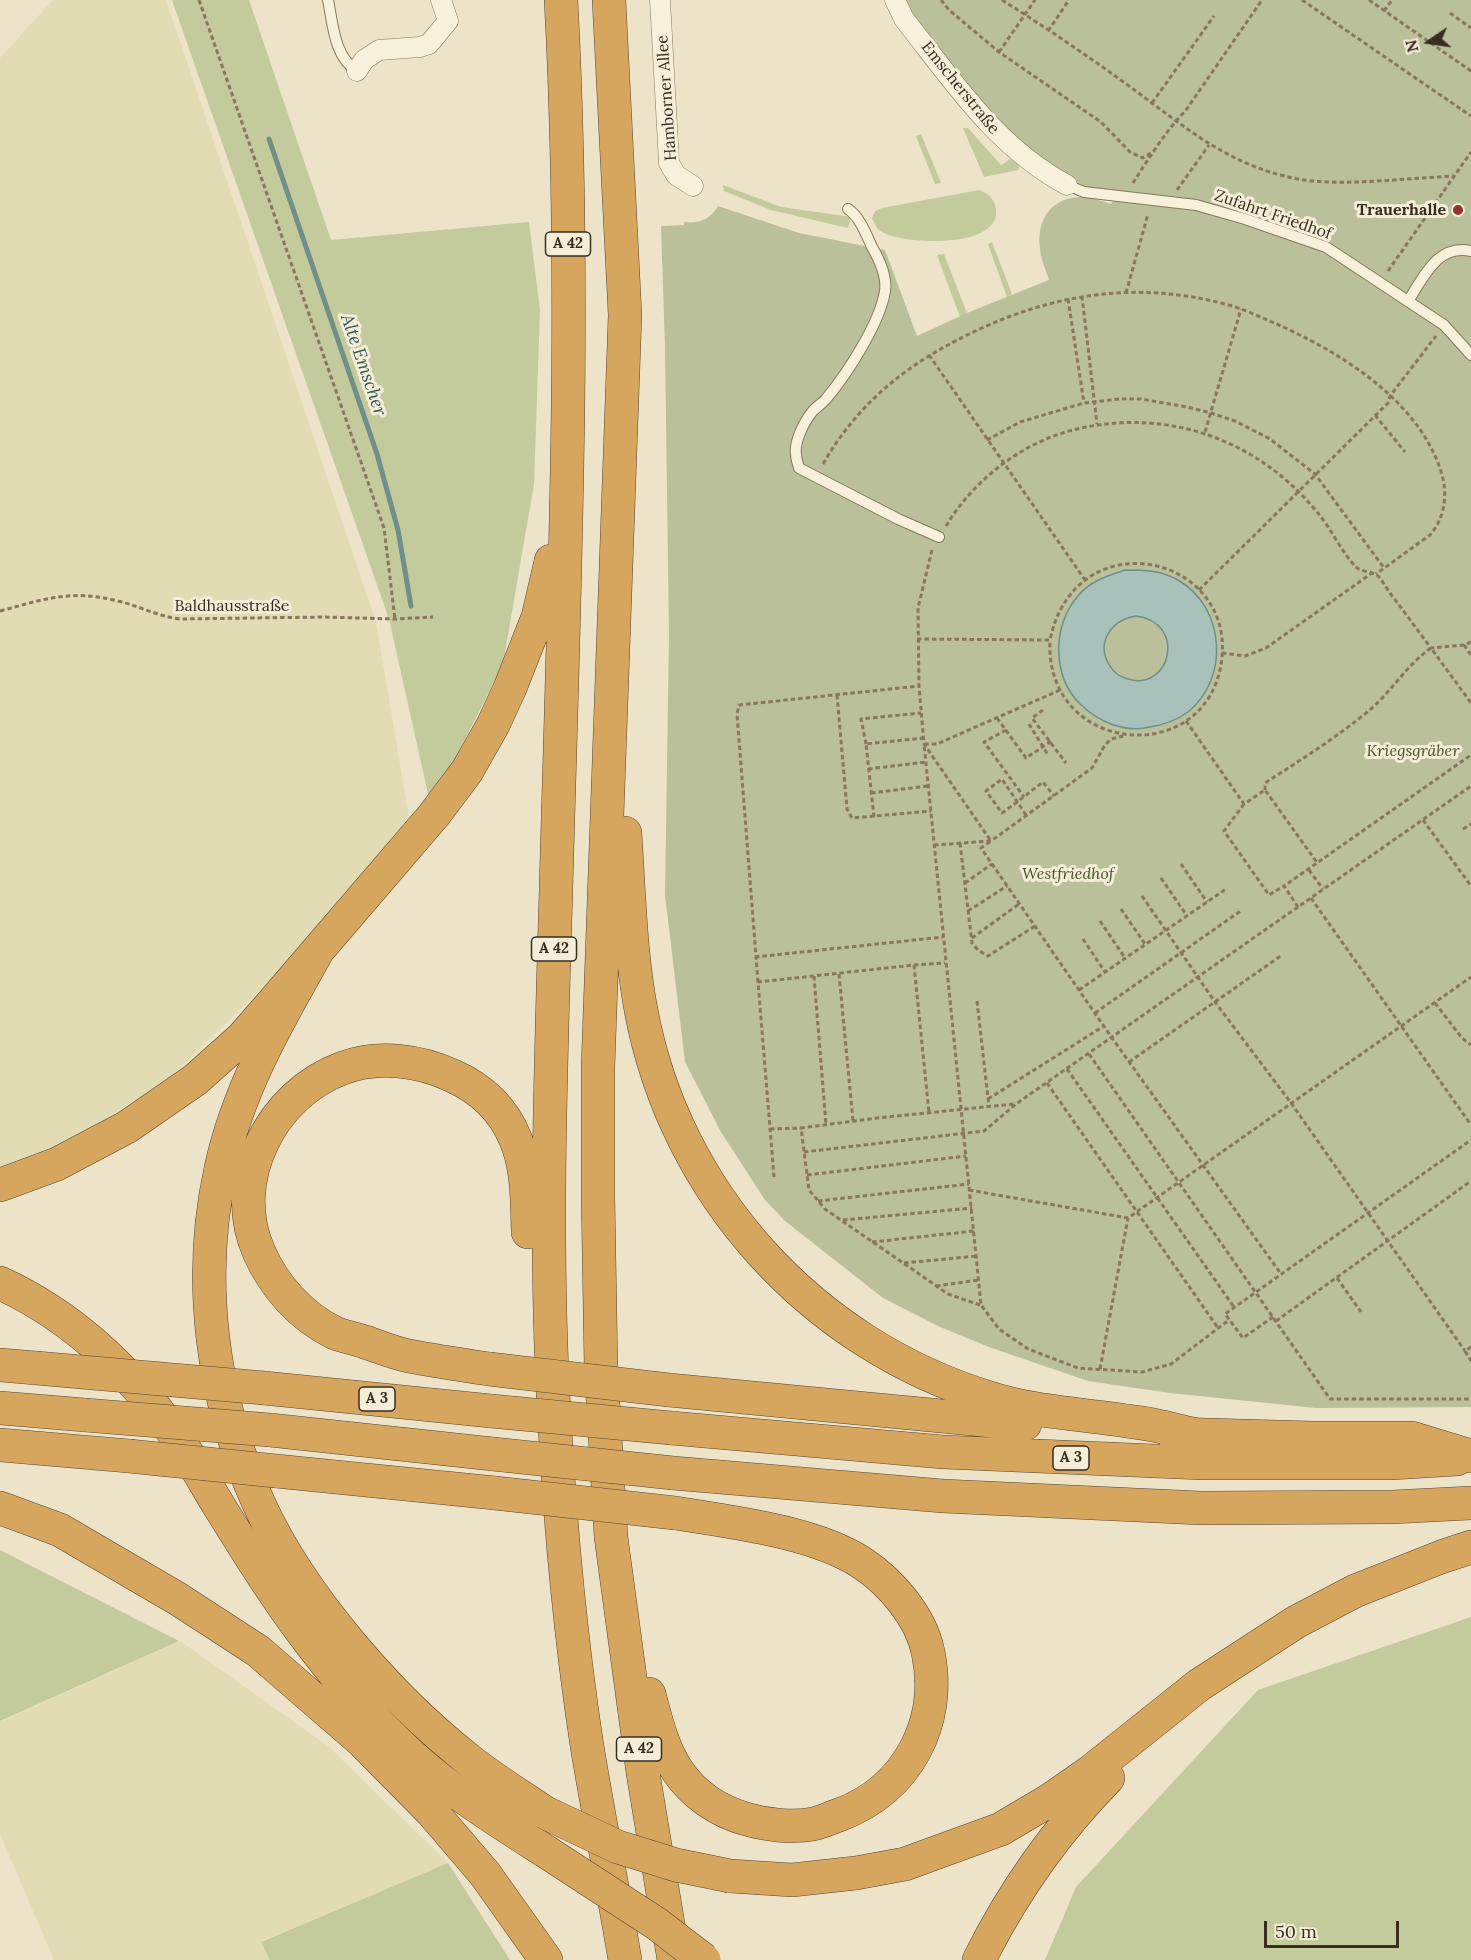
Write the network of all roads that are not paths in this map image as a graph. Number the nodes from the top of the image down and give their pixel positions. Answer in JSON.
{"nodes":[{"id":1,"x":328,"y":0,"type":"edge"},
{"id":2,"x":441,"y":0,"type":"edge"},
{"id":3,"x":561,"y":0,"type":"edge"},
{"id":4,"x":609,"y":0,"type":"edge"},
{"id":5,"x":660,"y":0,"type":"edge"},
{"id":6,"x":895,"y":0,"type":"edge"},
{"id":7,"x":357,"y":71,"type":"joint"},
{"id":8,"x":1067,"y":185,"type":"joint"},
{"id":9,"x":693,"y":186,"type":"dead end"},
{"id":10,"x":848,"y":209,"type":"dead end"},
{"id":11,"x":1471,"y":251,"type":"edge"},
{"id":12,"x":1408,"y":301,"type":"junction"},
{"id":13,"x":1471,"y":355,"type":"edge"},
{"id":14,"x":566,"y":489,"type":"junction"},
{"id":15,"x":939,"y":537,"type":"road end"},
{"id":16,"x":612,"y":678,"type":"junction"},
{"id":17,"x":317,"y":952,"type":"junction"},
{"id":18,"x":0,"y":1185,"type":"edge"},
{"id":19,"x":0,"y":1283,"type":"edge"},
{"id":20,"x":0,"y":1365,"type":"edge"},
{"id":21,"x":0,"y":1408,"type":"edge"},
{"id":22,"x":553,"y":1409,"type":"junction"},
{"id":23,"x":1193,"y":1434,"type":"junction"},
{"id":24,"x":0,"y":1445,"type":"edge"},
{"id":25,"x":1471,"y":1457,"type":"edge"},
{"id":26,"x":1471,"y":1503,"type":"edge"},
{"id":27,"x":0,"y":1508,"type":"edge"},
{"id":28,"x":610,"y":1537,"type":"junction"},
{"id":29,"x":1471,"y":1547,"type":"edge"},
{"id":30,"x":1246,"y":1655,"type":"junction"},
{"id":31,"x":546,"y":1960,"type":"edge"},
{"id":32,"x":625,"y":1960,"type":"edge"},
{"id":33,"x":674,"y":1960,"type":"edge"},
{"id":34,"x":704,"y":1960,"type":"edge"},
{"id":35,"x":980,"y":1960,"type":"edge"}],
"edges":[{"from":1,"to":7,"type":"lane"},
{"from":2,"to":7,"type":"street"},
{"from":3,"to":14,"type":"highway","number":"A 42"},
{"from":4,"to":16,"type":"highway","number":"A 42"},
{"from":5,"to":9,"type":"street","name":"Hamborner Allee"},
{"from":6,"to":8,"type":"street","name":"Emscherstraße"},
{"from":8,"to":12,"type":"lane","name":"Zufahrt Friedhof"},
{"from":10,"to":15,"type":"lane"},
{"from":11,"to":12,"type":"lane"},
{"from":12,"to":13,"type":"lane","name":"Zufahrt Friedhof"},
{"from":14,"to":17,"type":"highway"},
{"from":14,"to":22,"type":"highway","number":"A 42"},
{"from":16,"to":23,"type":"highway"},
{"from":16,"to":28,"type":"highway","number":"A 42"},
{"from":17,"to":18,"type":"highway"},
{"from":17,"to":30,"type":"highway","bridge":true},
{"from":19,"to":34,"type":"highway","bridge":true},
{"from":20,"to":25,"type":"highway","number":"A 3","bridge":true},
{"from":21,"to":26,"type":"highway","bridge":true},
{"from":22,"to":23,"type":"highway","bridge":true},
{"from":22,"to":32,"type":"highway","number":"A 42"},
{"from":23,"to":25,"type":"highway"},
{"from":24,"to":28,"type":"highway","bridge":true},
{"from":27,"to":31,"type":"highway"},
{"from":28,"to":33,"type":"highway","number":"A 42"},
{"from":29,"to":30,"type":"highway"},
{"from":30,"to":35,"type":"highway"}]}
